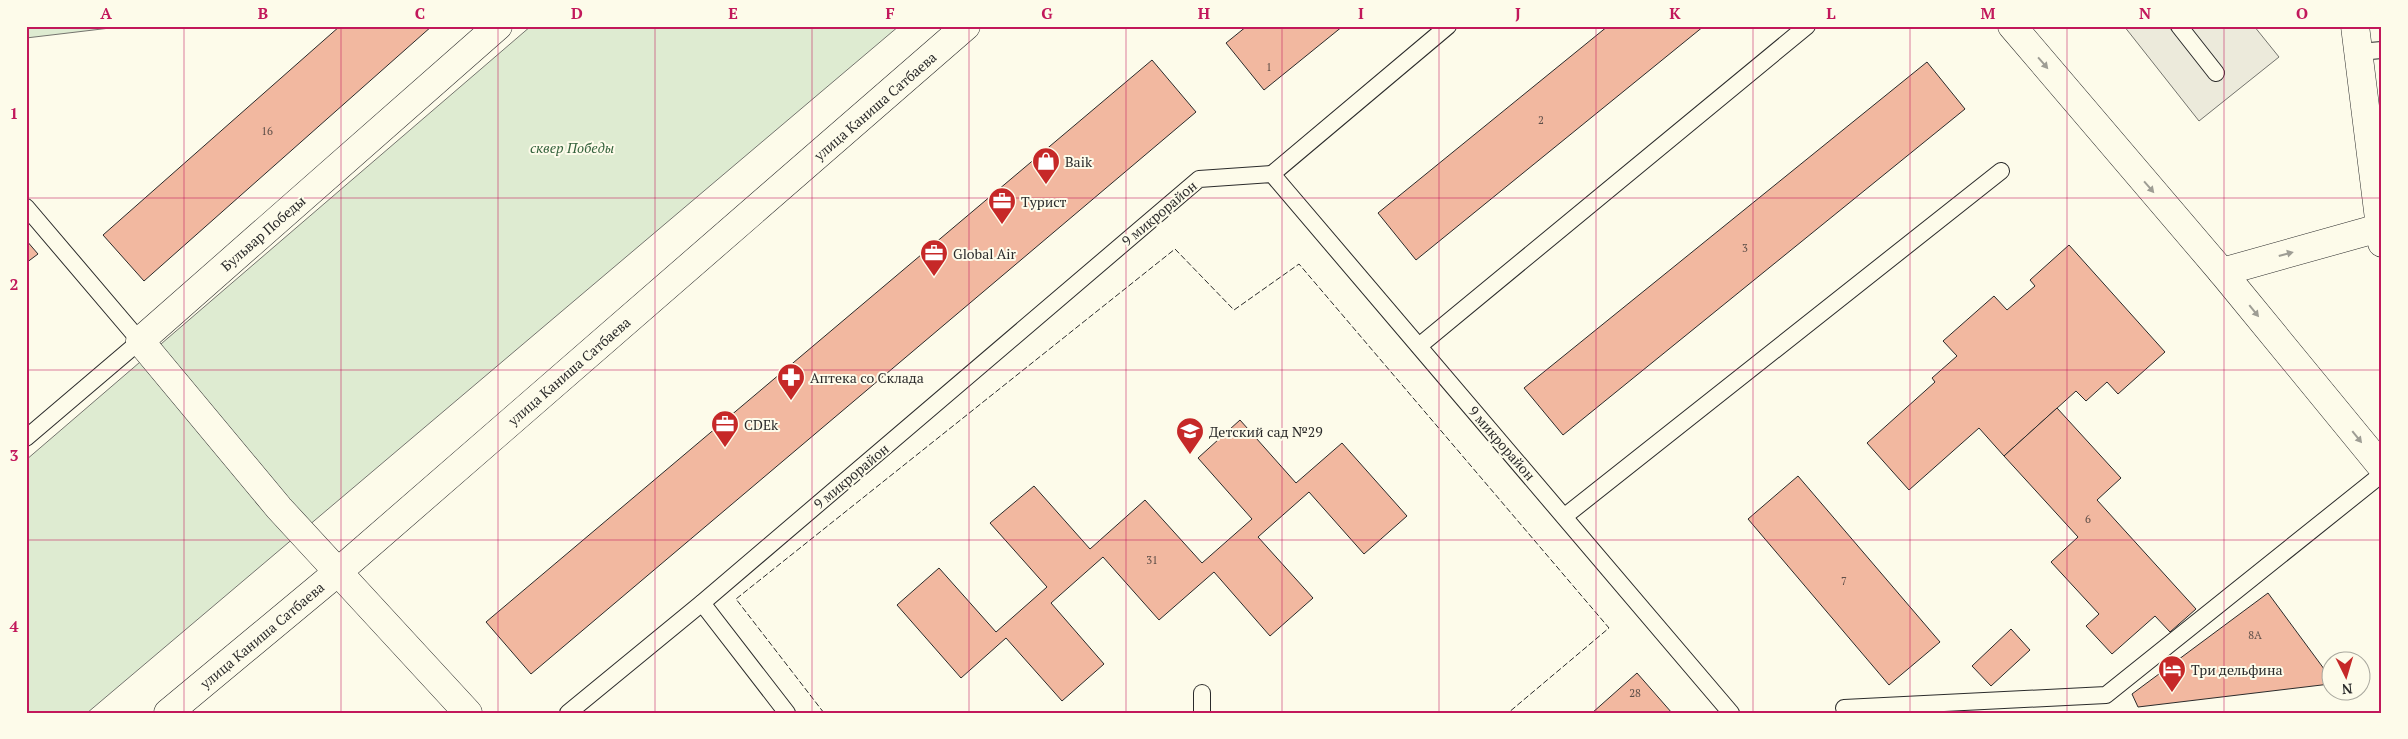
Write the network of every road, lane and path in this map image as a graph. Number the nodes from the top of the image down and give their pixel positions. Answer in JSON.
{"nodes":[{"id":1,"x":498,"y":26,"type":"edge"},
{"id":2,"x":966,"y":26,"type":"edge"},
{"id":3,"x":1448,"y":26,"type":"edge"},
{"id":4,"x":1807,"y":26,"type":"edge"},
{"id":5,"x":2012,"y":26,"type":"edge"},
{"id":6,"x":2179,"y":26,"type":"edge"},
{"id":7,"x":2365,"y":43,"type":"edge"},
{"id":8,"x":2216,"y":73,"type":"dead end"},
{"id":9,"x":2001,"y":171,"type":"dead end"},
{"id":10,"x":1272,"y":174,"type":"junction"},
{"id":11,"x":26,"y":207,"type":"edge"},
{"id":12,"x":2380,"y":235,"type":"edge"},
{"id":13,"x":2222,"y":272,"type":"junction"},
{"id":14,"x":140,"y":341,"type":"junction"},
{"id":15,"x":1419,"y":346,"type":"junction"},
{"id":16,"x":26,"y":438,"type":"edge"},
{"id":17,"x":2382,"y":467,"type":"edge"},
{"id":18,"x":2382,"y":474,"type":"edge"},
{"id":19,"x":1565,"y":516,"type":"junction"},
{"id":20,"x":339,"y":571,"type":"junction"},
{"id":21,"x":702,"y":603,"type":"junction"},
{"id":22,"x":1202,"y":693,"type":"dead end"},
{"id":23,"x":1844,"y":708,"type":"dead end"},
{"id":24,"x":168,"y":713,"type":"edge"},
{"id":25,"x":468,"y":713,"type":"edge"},
{"id":26,"x":568,"y":713,"type":"edge"},
{"id":27,"x":787,"y":713,"type":"edge"},
{"id":28,"x":1202,"y":713,"type":"edge"},
{"id":29,"x":1731,"y":713,"type":"edge"}],
"edges":[{"from":1,"to":14,"type":"street","name":"Бульвар Победы"},
{"from":2,"to":20,"type":"street","name":"улица Каниша Сатбаева"},
{"from":3,"to":10,"type":"lane"},
{"from":4,"to":15,"type":"lane"},
{"from":5,"to":13,"type":"street","one_way":true},
{"from":6,"to":8,"type":"lane"},
{"from":7,"to":12,"type":"street"},
{"from":9,"to":19,"type":"lane"},
{"from":10,"to":15,"type":"lane","name":"9 микрорайон"},
{"from":10,"to":21,"type":"lane","name":"9 микрорайон"},
{"from":11,"to":14,"type":"lane"},
{"from":13,"to":12,"type":"street","one_way":true},
{"from":13,"to":17,"type":"street","one_way":true},
{"from":14,"to":16,"type":"lane","name":"Бульвар Победы"},
{"from":14,"to":20,"type":"street"},
{"from":15,"to":19,"type":"lane","name":"9 микрорайон"},
{"from":18,"to":23,"type":"lane"},
{"from":19,"to":29,"type":"lane","name":"9 микрорайон"},
{"from":20,"to":24,"type":"street","name":"улица Каниша Сатбаева"},
{"from":20,"to":25,"type":"street"},
{"from":21,"to":26,"type":"lane","name":"9 микрорайон"},
{"from":21,"to":27,"type":"lane"},
{"from":22,"to":28,"type":"lane"}]}
